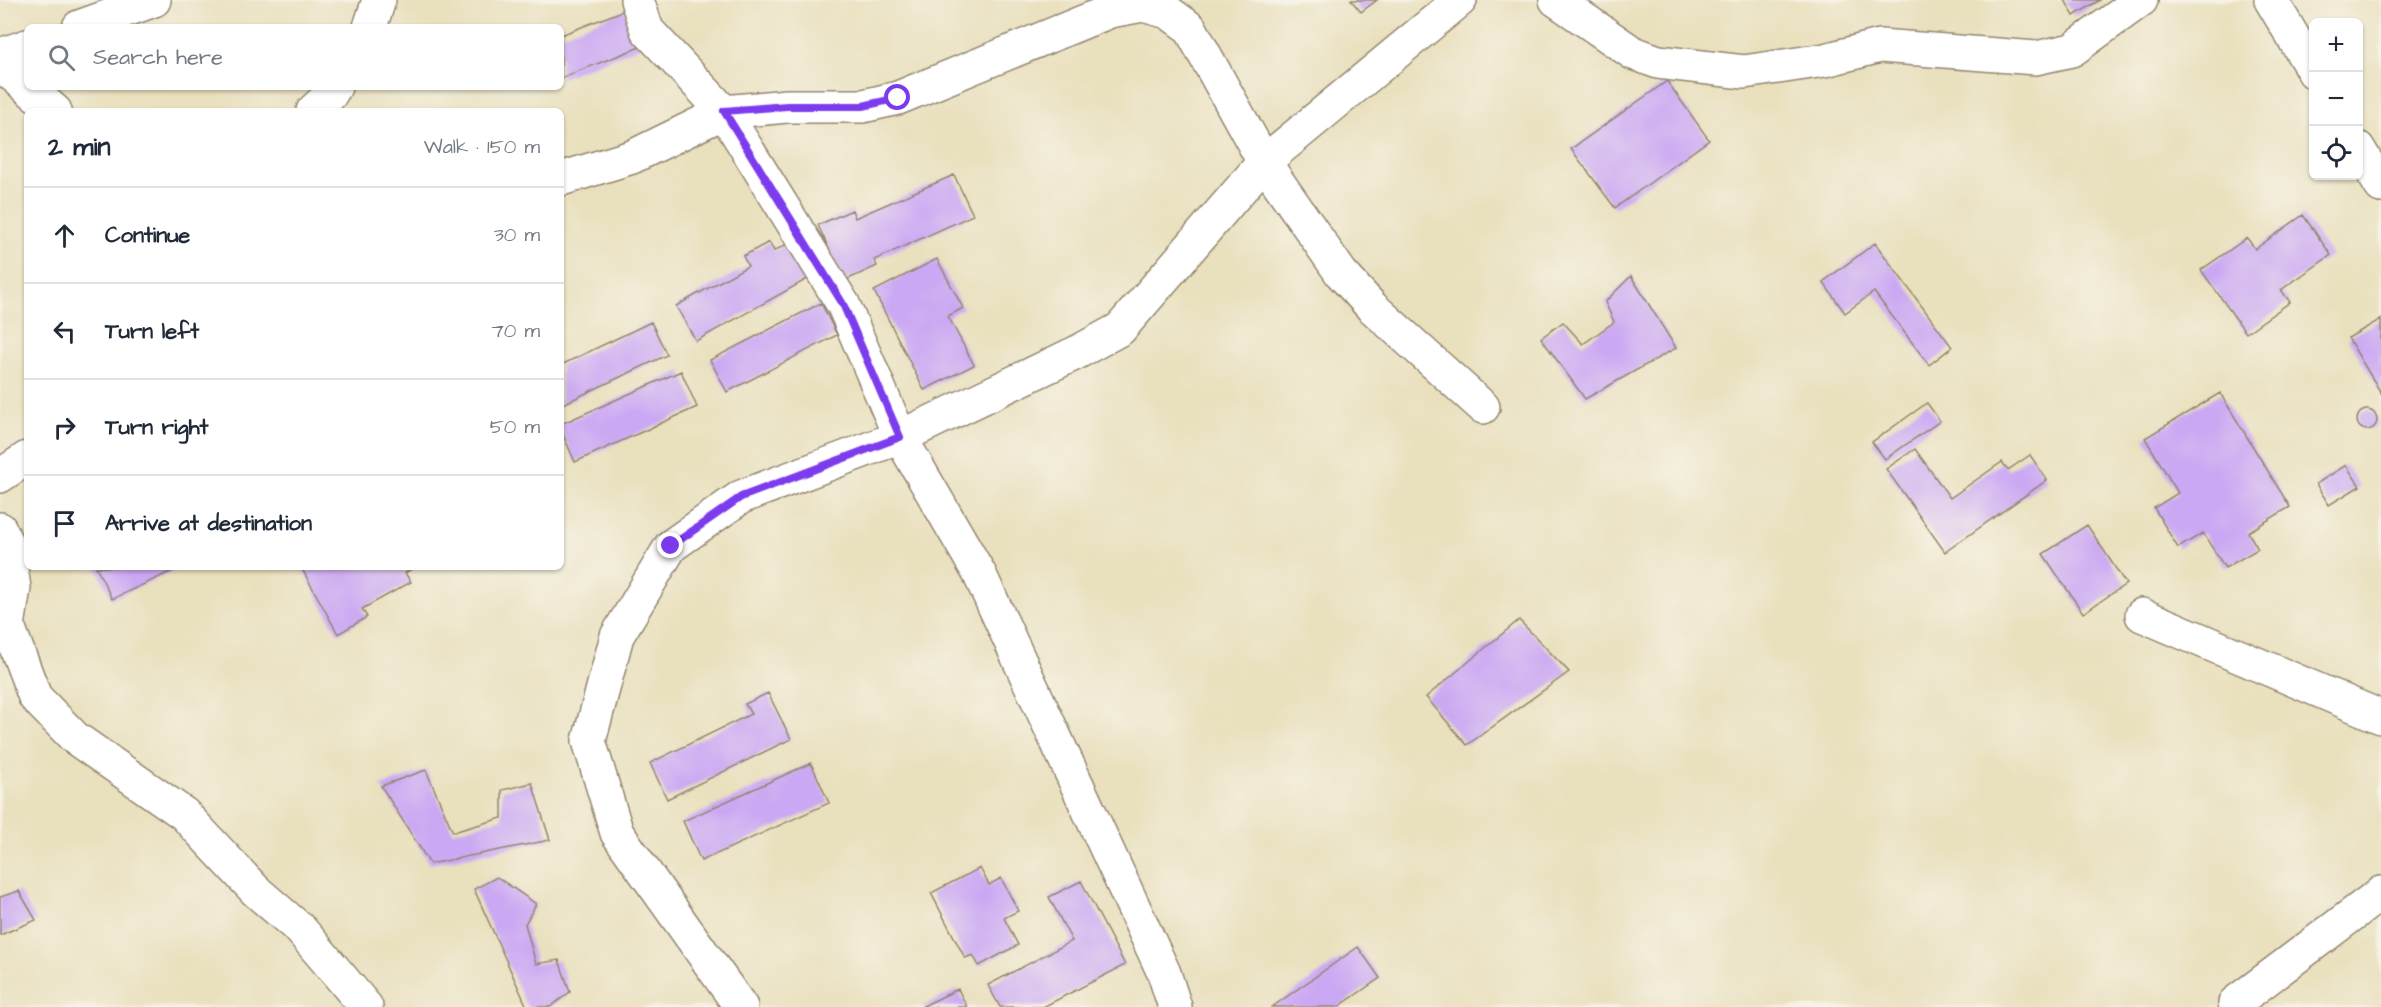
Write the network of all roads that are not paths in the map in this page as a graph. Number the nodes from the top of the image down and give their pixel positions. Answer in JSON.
{"nodes":[{"id":1,"x":154,"y":0,"type":"edge"},
{"id":2,"x":379,"y":0,"type":"edge"},
{"id":3,"x":637,"y":0,"type":"edge"},
{"id":4,"x":1460,"y":0,"type":"edge"},
{"id":5,"x":1556,"y":0,"type":"edge"},
{"id":6,"x":2142,"y":0,"type":"edge"},
{"id":7,"x":2271,"y":0,"type":"edge"},
{"id":8,"x":1147,"y":2,"type":"edge"},
{"id":9,"x":87,"y":24,"type":"edge"},
{"id":10,"x":371,"y":24,"type":"edge"},
{"id":11,"x":24,"y":47,"type":"edge"},
{"id":12,"x":0,"y":55,"type":"edge"},
{"id":13,"x":0,"y":64,"type":"edge"},
{"id":14,"x":2309,"y":65,"type":"edge"},
{"id":15,"x":24,"y":85,"type":"edge"},
{"id":16,"x":30,"y":90,"type":"edge"},
{"id":17,"x":334,"y":90,"type":"edge"},
{"id":18,"x":51,"y":108,"type":"edge"},
{"id":19,"x":316,"y":108,"type":"edge"},
{"id":20,"x":724,"y":111,"type":"junction"},
{"id":21,"x":2363,"y":156,"type":"edge"},
{"id":22,"x":1264,"y":162,"type":"junction"},
{"id":23,"x":564,"y":179,"type":"edge"},
{"id":24,"x":2381,"y":186,"type":"edge"},
{"id":25,"x":1483,"y":407,"type":"dead end"},
{"id":26,"x":900,"y":437,"type":"junction"},
{"id":27,"x":24,"y":460,"type":"edge"},
{"id":28,"x":0,"y":476,"type":"edge"},
{"id":29,"x":0,"y":529,"type":"edge"},
{"id":30,"x":2142,"y":615,"type":"dead end"},
{"id":31,"x":4,"y":628,"type":"edge"},
{"id":32,"x":2381,"y":717,"type":"edge"},
{"id":33,"x":2381,"y":893,"type":"edge"},
{"id":34,"x":2235,"y":1003,"type":"dead end"},
{"id":35,"x":366,"y":1007,"type":"edge"},
{"id":36,"x":741,"y":1007,"type":"edge"},
{"id":37,"x":1175,"y":1007,"type":"edge"}],
"edges":[{"from":1,"to":9,"type":"street"},
{"from":2,"to":10,"type":"street"},
{"from":3,"to":20,"type":"street"},
{"from":4,"to":22,"type":"street"},
{"from":5,"to":6,"type":"street"},
{"from":7,"to":14,"type":"street"},
{"from":8,"to":20,"type":"street"},
{"from":8,"to":22,"type":"street"},
{"from":11,"to":12,"type":"street"},
{"from":13,"to":15,"type":"street"},
{"from":16,"to":18,"type":"street"},
{"from":17,"to":19,"type":"street"},
{"from":20,"to":23,"type":"street"},
{"from":20,"to":26,"type":"street"},
{"from":21,"to":24,"type":"street"},
{"from":22,"to":25,"type":"street"},
{"from":22,"to":26,"type":"street"},
{"from":26,"to":36,"type":"street"},
{"from":26,"to":37,"type":"street"},
{"from":27,"to":28,"type":"street"},
{"from":29,"to":31,"type":"street"},
{"from":30,"to":32,"type":"street"},
{"from":31,"to":35,"type":"street"},
{"from":33,"to":34,"type":"street"}]}
